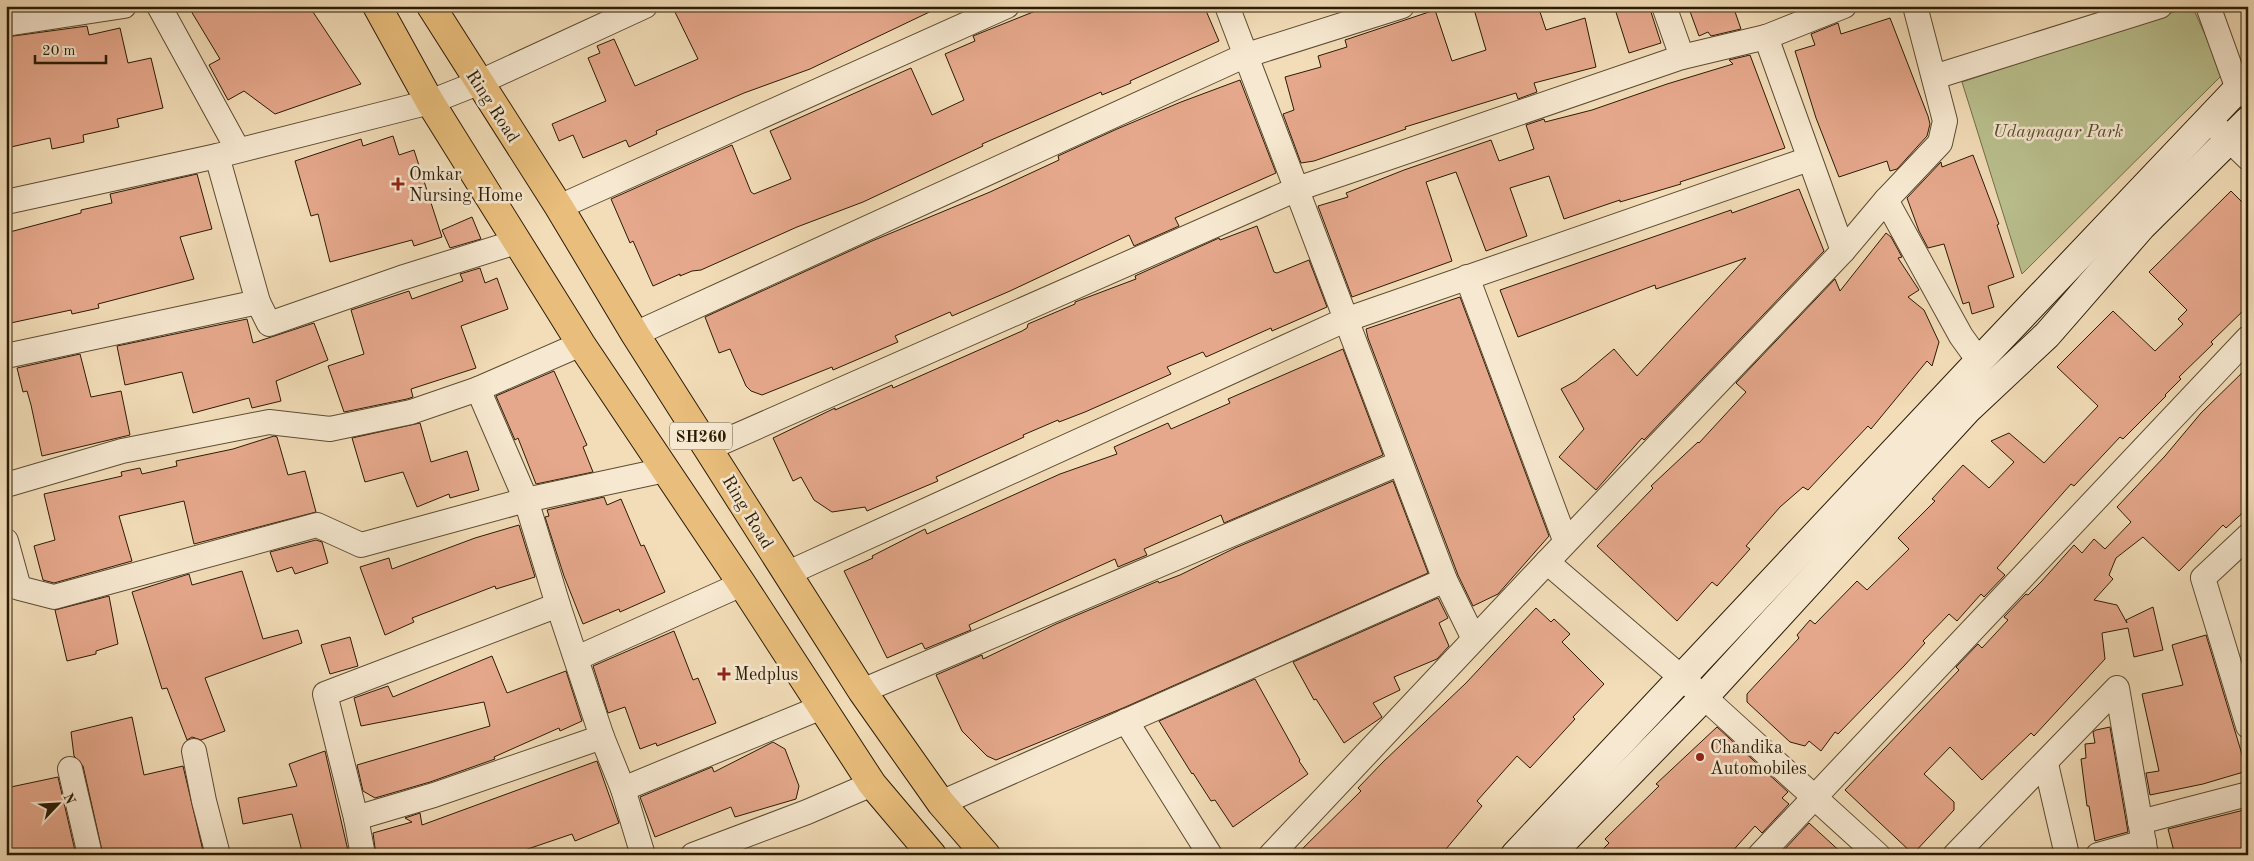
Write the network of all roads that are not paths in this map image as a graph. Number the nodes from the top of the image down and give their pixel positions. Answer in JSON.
{"nodes":[{"id":1,"x":124,"y":6,"type":"edge"},
{"id":2,"x":159,"y":6,"type":"edge"},
{"id":3,"x":377,"y":6,"type":"edge"},
{"id":4,"x":431,"y":6,"type":"edge"},
{"id":5,"x":645,"y":6,"type":"edge"},
{"id":6,"x":1007,"y":6,"type":"edge"},
{"id":7,"x":1226,"y":6,"type":"edge"},
{"id":8,"x":1402,"y":6,"type":"edge"},
{"id":9,"x":1664,"y":6,"type":"edge"},
{"id":10,"x":1844,"y":6,"type":"edge"},
{"id":11,"x":1915,"y":6,"type":"edge"},
{"id":12,"x":2160,"y":6,"type":"edge"},
{"id":13,"x":2208,"y":6,"type":"edge"},
{"id":14,"x":1810,"y":12,"type":"edge"},
{"id":15,"x":6,"y":24,"type":"edge"},
{"id":16,"x":1766,"y":36,"type":"junction"},
{"id":17,"x":1244,"y":56,"type":"junction"},
{"id":18,"x":1682,"y":57,"type":"junction"},
{"id":19,"x":1934,"y":77,"type":"junction"},
{"id":20,"x":478,"y":83,"type":"junction"},
{"id":21,"x":2244,"y":88,"type":"edge"},
{"id":22,"x":430,"y":102,"type":"junction"},
{"id":23,"x":2208,"y":120,"type":"junction"},
{"id":24,"x":2242,"y":140,"type":"edge"},
{"id":25,"x":227,"y":153,"type":"junction"},
{"id":26,"x":1809,"y":160,"type":"junction"},
{"id":27,"x":1297,"y":189,"type":"junction"},
{"id":28,"x":1886,"y":200,"type":"junction"},
{"id":29,"x":6,"y":202,"type":"edge"},
{"id":30,"x":559,"y":207,"type":"junction"},
{"id":31,"x":516,"y":242,"type":"junction"},
{"id":32,"x":1843,"y":251,"type":"junction"},
{"id":33,"x":1467,"y":277,"type":"junction"},
{"id":34,"x":258,"y":302,"type":"junction"},
{"id":35,"x":1345,"y":320,"type":"junction"},
{"id":36,"x":635,"y":334,"type":"junction"},
{"id":37,"x":2248,"y":338,"type":"edge"},
{"id":38,"x":581,"y":344,"type":"junction"},
{"id":39,"x":6,"y":356,"type":"edge"},
{"id":40,"x":1979,"y":361,"type":"junction"},
{"id":41,"x":478,"y":389,"type":"junction"},
{"id":42,"x":709,"y":448,"type":"junction"},
{"id":43,"x":1400,"y":463,"type":"junction"},
{"id":44,"x":665,"y":470,"type":"junction"},
{"id":45,"x":6,"y":485,"type":"edge"},
{"id":46,"x":526,"y":500,"type":"junction"},
{"id":47,"x":2248,"y":536,"type":"edge"},
{"id":48,"x":1565,"y":540,"type":"junction"},
{"id":49,"x":6,"y":541,"type":"edge"},
{"id":50,"x":1546,"y":562,"type":"junction"},
{"id":51,"x":786,"y":574,"type":"junction"},
{"id":52,"x":1445,"y":580,"type":"junction"},
{"id":53,"x":742,"y":584,"type":"junction"},
{"id":54,"x":13,"y":589,"type":"edge"},
{"id":55,"x":558,"y":605,"type":"junction"},
{"id":56,"x":1474,"y":639,"type":"junction"},
{"id":57,"x":577,"y":658,"type":"junction"},
{"id":58,"x":1682,"y":678,"type":"junction"},
{"id":59,"x":862,"y":692,"type":"junction"},
{"id":60,"x":1704,"y":697,"type":"junction"},
{"id":61,"x":822,"y":707,"type":"junction"},
{"id":62,"x":1126,"y":721,"type":"junction"},
{"id":63,"x":2248,"y":726,"type":"edge"},
{"id":64,"x":602,"y":737,"type":"junction"},
{"id":65,"x":194,"y":751,"type":"dead end"},
{"id":66,"x":2046,"y":764,"type":"junction"},
{"id":67,"x":70,"y":769,"type":"dead end"},
{"id":68,"x":872,"y":784,"type":"junction"},
{"id":69,"x":623,"y":789,"type":"junction"},
{"id":70,"x":2248,"y":794,"type":"edge"},
{"id":71,"x":1815,"y":798,"type":"junction"},
{"id":72,"x":941,"y":803,"type":"junction"},
{"id":73,"x":356,"y":818,"type":"junction"},
{"id":74,"x":2143,"y":840,"type":"edge"},
{"id":75,"x":641,"y":854,"type":"edge"},
{"id":76,"x":90,"y":855,"type":"edge"},
{"id":77,"x":218,"y":855,"type":"edge"},
{"id":78,"x":362,"y":855,"type":"edge"},
{"id":79,"x":693,"y":855,"type":"edge"},
{"id":80,"x":932,"y":855,"type":"edge"},
{"id":81,"x":986,"y":855,"type":"edge"},
{"id":82,"x":1210,"y":855,"type":"edge"},
{"id":83,"x":1271,"y":855,"type":"edge"},
{"id":84,"x":1516,"y":855,"type":"edge"},
{"id":85,"x":1550,"y":855,"type":"edge"},
{"id":86,"x":1760,"y":855,"type":"edge"},
{"id":87,"x":1878,"y":855,"type":"edge"},
{"id":88,"x":1956,"y":855,"type":"edge"},
{"id":89,"x":2067,"y":855,"type":"edge"},
{"id":90,"x":2098,"y":855,"type":"edge"}],
"edges":[{"from":1,"to":15,"type":"street"},
{"from":2,"to":25,"type":"street"},
{"from":3,"to":22,"type":"highway","number":"SH260"},
{"from":4,"to":20,"type":"highway","name":"Ring Road","number":"SH260"},
{"from":5,"to":20,"type":"street"},
{"from":6,"to":30,"type":"street"},
{"from":7,"to":17,"type":"street"},
{"from":8,"to":17,"type":"street"},
{"from":9,"to":18,"type":"street"},
{"from":10,"to":14,"type":"street"},
{"from":11,"to":19,"type":"street"},
{"from":12,"to":19,"type":"street"},
{"from":13,"to":21,"type":"street"},
{"from":14,"to":16,"type":"street"},
{"from":16,"to":18,"type":"street"},
{"from":16,"to":26,"type":"street"},
{"from":17,"to":27,"type":"street"},
{"from":17,"to":36,"type":"street"},
{"from":18,"to":27,"type":"street"},
{"from":19,"to":28,"type":"street"},
{"from":20,"to":22,"type":"street"},
{"from":20,"to":30,"type":"highway","name":"Ring Road","number":"SH260"},
{"from":21,"to":23,"type":"main road"},
{"from":22,"to":25,"type":"street"},
{"from":22,"to":31,"type":"highway","number":"SH260"},
{"from":23,"to":24,"type":"street"},
{"from":23,"to":40,"type":"main road"},
{"from":24,"to":60,"type":"main road"},
{"from":25,"to":29,"type":"street"},
{"from":25,"to":34,"type":"street"},
{"from":26,"to":32,"type":"street"},
{"from":26,"to":33,"type":"street"},
{"from":27,"to":35,"type":"street"},
{"from":27,"to":42,"type":"street"},
{"from":28,"to":32,"type":"street"},
{"from":28,"to":40,"type":"street"},
{"from":30,"to":36,"type":"highway","name":"Ring Road","number":"SH260"},
{"from":31,"to":34,"type":"street"},
{"from":31,"to":38,"type":"highway","number":"SH260"},
{"from":32,"to":48,"type":"street"},
{"from":33,"to":35,"type":"street"},
{"from":33,"to":48,"type":"street"},
{"from":34,"to":39,"type":"street"},
{"from":35,"to":43,"type":"street"},
{"from":35,"to":51,"type":"street"},
{"from":36,"to":42,"type":"highway","name":"Ring Road","number":"SH260"},
{"from":37,"to":71,"type":"street"},
{"from":38,"to":41,"type":"street"},
{"from":38,"to":44,"type":"highway","number":"SH260"},
{"from":40,"to":58,"type":"main road"},
{"from":41,"to":45,"type":"street"},
{"from":41,"to":46,"type":"street"},
{"from":42,"to":51,"type":"highway","name":"Ring Road","number":"SH260"},
{"from":43,"to":52,"type":"street"},
{"from":43,"to":59,"type":"street"},
{"from":44,"to":46,"type":"street"},
{"from":44,"to":53,"type":"highway","number":"SH260"},
{"from":46,"to":54,"type":"street"},
{"from":46,"to":55,"type":"street"},
{"from":47,"to":63,"type":"street"},
{"from":48,"to":50,"type":"street"},
{"from":49,"to":54,"type":"street"},
{"from":50,"to":56,"type":"street"},
{"from":50,"to":58,"type":"street"},
{"from":51,"to":59,"type":"highway","name":"Ring Road","number":"SH260"},
{"from":52,"to":56,"type":"street"},
{"from":52,"to":62,"type":"street"},
{"from":53,"to":57,"type":"street"},
{"from":53,"to":61,"type":"highway","number":"SH260"},
{"from":55,"to":57,"type":"street"},
{"from":55,"to":73,"type":"street"},
{"from":56,"to":83,"type":"street"},
{"from":57,"to":64,"type":"street"},
{"from":58,"to":60,"type":"street"},
{"from":58,"to":84,"type":"main road"},
{"from":59,"to":72,"type":"highway","name":"Ring Road","number":"SH260"},
{"from":60,"to":71,"type":"street"},
{"from":60,"to":85,"type":"main road"},
{"from":61,"to":68,"type":"highway","number":"SH260"},
{"from":61,"to":69,"type":"street"},
{"from":62,"to":72,"type":"street"},
{"from":62,"to":82,"type":"street"},
{"from":64,"to":69,"type":"street"},
{"from":64,"to":73,"type":"street"},
{"from":65,"to":77,"type":"street"},
{"from":66,"to":74,"type":"street"},
{"from":66,"to":88,"type":"street"},
{"from":66,"to":89,"type":"street"},
{"from":67,"to":76,"type":"street"},
{"from":68,"to":79,"type":"street"},
{"from":68,"to":80,"type":"highway","number":"SH260"},
{"from":69,"to":75,"type":"street"},
{"from":70,"to":74,"type":"street"},
{"from":71,"to":86,"type":"street"},
{"from":71,"to":87,"type":"street"},
{"from":72,"to":81,"type":"highway","name":"Ring Road","number":"SH260"},
{"from":73,"to":78,"type":"street"},
{"from":74,"to":90,"type":"street"}]}
